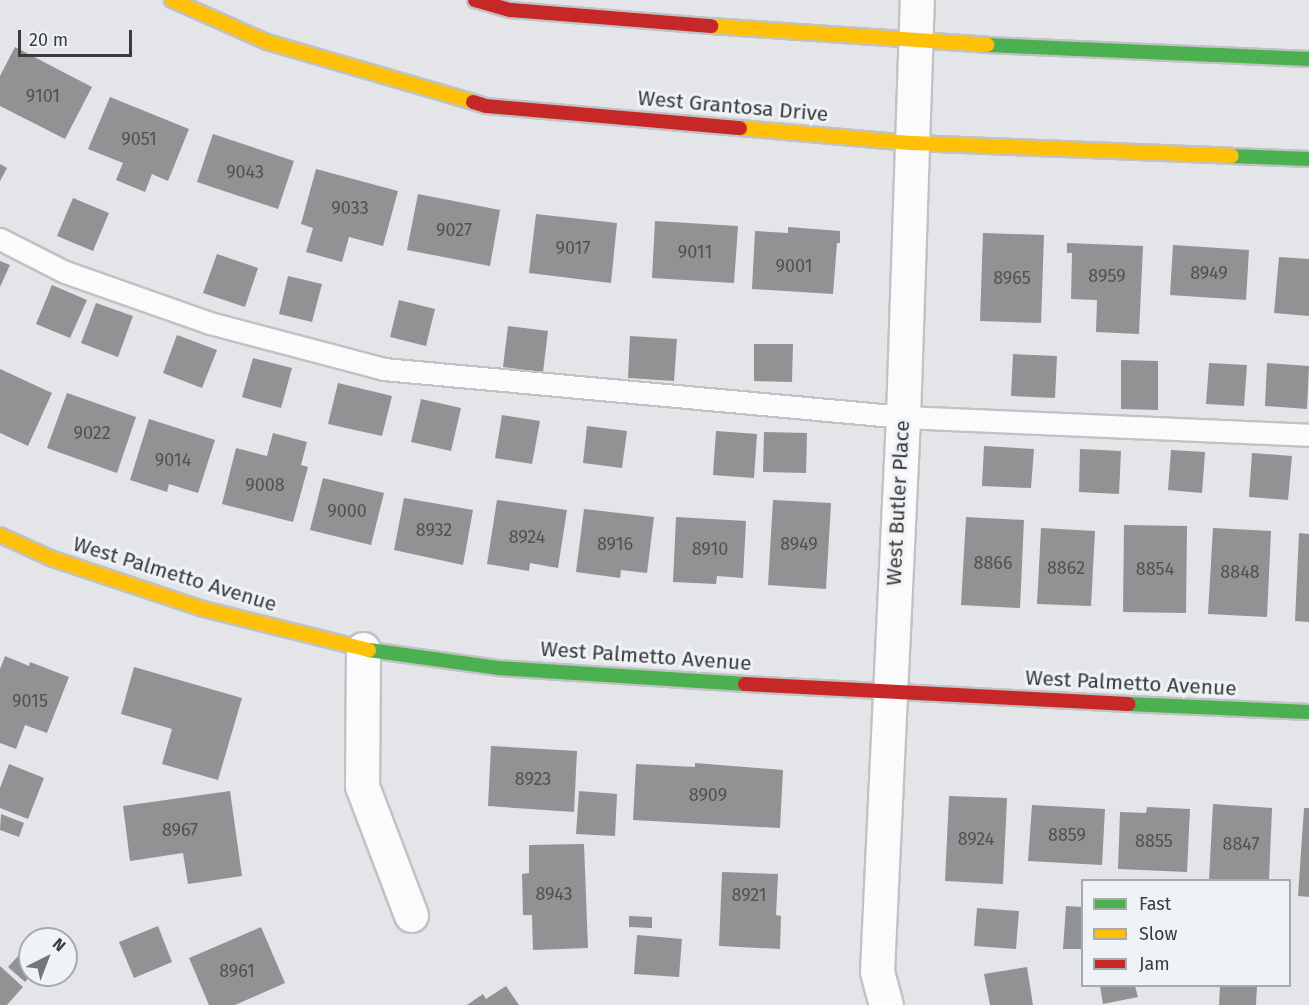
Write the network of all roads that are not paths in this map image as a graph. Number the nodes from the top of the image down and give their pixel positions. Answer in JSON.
{"nodes":[{"id":1,"x":172,"y":0,"type":"edge"},
{"id":2,"x":474,"y":0,"type":"edge"},
{"id":3,"x":917,"y":0,"type":"edge"},
{"id":4,"x":915,"y":42,"type":"junction"},
{"id":5,"x":1309,"y":59,"type":"edge"},
{"id":6,"x":913,"y":143,"type":"junction"},
{"id":7,"x":1309,"y":159,"type":"edge"},
{"id":8,"x":0,"y":239,"type":"edge"},
{"id":9,"x":903,"y":417,"type":"junction"},
{"id":10,"x":1309,"y":435,"type":"edge"},
{"id":11,"x":0,"y":536,"type":"edge"},
{"id":12,"x":363,"y":649,"type":"junction"},
{"id":13,"x":889,"y":693,"type":"junction"},
{"id":14,"x":1309,"y":712,"type":"edge"},
{"id":15,"x":411,"y":915,"type":"dead end"},
{"id":16,"x":886,"y":1005,"type":"edge"}],
"edges":[{"from":1,"to":6,"type":"street","name":"West Grantosa Drive"},
{"from":2,"to":4,"type":"street"},
{"from":3,"to":4,"type":"street","name":"West Butler Place"},
{"from":4,"to":5,"type":"street"},
{"from":4,"to":6,"type":"street","name":"West Butler Place"},
{"from":6,"to":7,"type":"street","name":"West Grantosa Drive"},
{"from":6,"to":9,"type":"street","name":"West Butler Place"},
{"from":8,"to":9,"type":"lane"},
{"from":9,"to":10,"type":"lane"},
{"from":9,"to":13,"type":"street","name":"West Butler Place"},
{"from":11,"to":12,"type":"street","name":"West Palmetto Avenue"},
{"from":12,"to":13,"type":"street","name":"West Palmetto Avenue"},
{"from":12,"to":15,"type":"street"},
{"from":13,"to":14,"type":"street","name":"West Palmetto Avenue"},
{"from":13,"to":16,"type":"street","name":"West Butler Place"}]}
